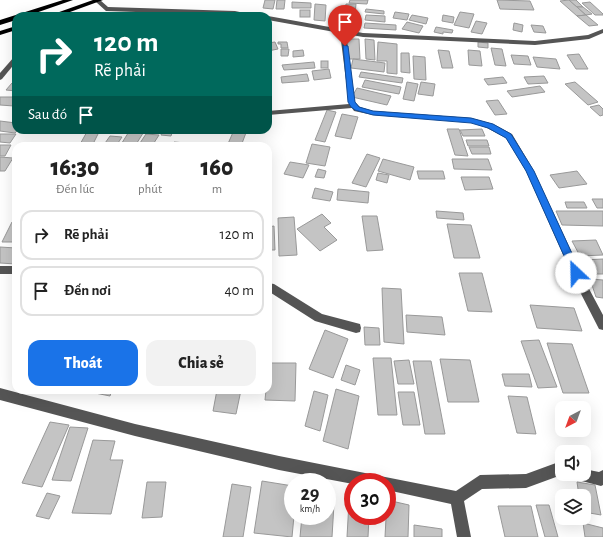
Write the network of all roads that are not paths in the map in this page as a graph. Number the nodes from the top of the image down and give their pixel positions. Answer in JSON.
{"nodes":[{"id":1,"x":70,"y":0,"type":"edge"},
{"id":2,"x":99,"y":0,"type":"edge"},
{"id":3,"x":106,"y":10,"type":"joint"},
{"id":4,"x":32,"y":12,"type":"edge"},
{"id":5,"x":64,"y":12,"type":"edge"},
{"id":6,"x":192,"y":12,"type":"edge"},
{"id":7,"x":12,"y":18,"type":"edge"},
{"id":8,"x":272,"y":19,"type":"edge"},
{"id":9,"x":0,"y":23,"type":"edge"},
{"id":10,"x":12,"y":30,"type":"edge"},
{"id":11,"x":603,"y":31,"type":"edge"},
{"id":12,"x":0,"y":33,"type":"edge"},
{"id":13,"x":343,"y":33,"type":"junction"},
{"id":14,"x":12,"y":63,"type":"edge"},
{"id":15,"x":0,"y":78,"type":"edge"},
{"id":16,"x":353,"y":106,"type":"junction"},
{"id":17,"x":272,"y":113,"type":"edge"},
{"id":18,"x":0,"y":270,"type":"edge"},
{"id":19,"x":12,"y":270,"type":"edge"},
{"id":20,"x":272,"y":288,"type":"edge"},
{"id":21,"x":603,"y":325,"type":"edge"},
{"id":22,"x":356,"y":328,"type":"dead end"},
{"id":23,"x":0,"y":394,"type":"edge"},
{"id":24,"x":555,"y":470,"type":"edge"},
{"id":25,"x":344,"y":475,"type":"edge"},
{"id":26,"x":591,"y":477,"type":"edge"},
{"id":27,"x":603,"y":477,"type":"edge"},
{"id":28,"x":396,"y":485,"type":"edge"},
{"id":29,"x":457,"y":498,"type":"junction"},
{"id":30,"x":464,"y":537,"type":"edge"}],
"edges":[{"from":1,"to":4,"type":"highway"},
{"from":2,"to":3,"type":"street"},
{"from":2,"to":5,"type":"highway"},
{"from":3,"to":6,"type":"street"},
{"from":7,"to":9,"type":"highway"},
{"from":8,"to":13,"type":"street"},
{"from":10,"to":12,"type":"highway"},
{"from":11,"to":13,"type":"street"},
{"from":13,"to":16,"type":"street"},
{"from":14,"to":15,"type":"street"},
{"from":16,"to":17,"type":"street"},
{"from":16,"to":21,"type":"street"},
{"from":18,"to":19,"type":"street"},
{"from":20,"to":22,"type":"street"},
{"from":23,"to":25,"type":"street"},
{"from":24,"to":29,"type":"street"},
{"from":26,"to":27,"type":"street"},
{"from":28,"to":29,"type":"street"},
{"from":29,"to":30,"type":"street"}]}
